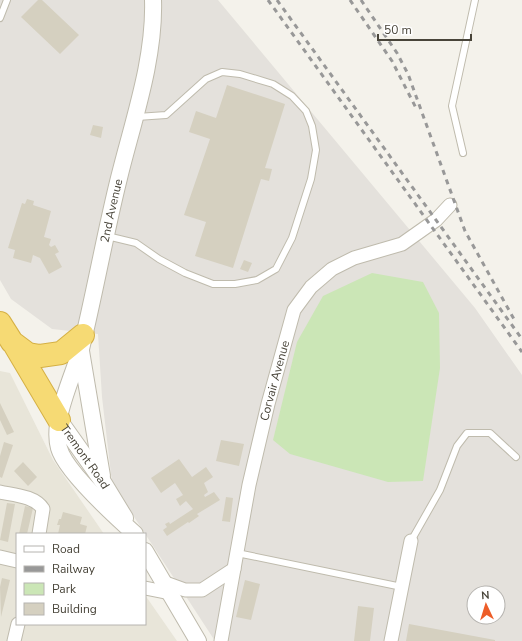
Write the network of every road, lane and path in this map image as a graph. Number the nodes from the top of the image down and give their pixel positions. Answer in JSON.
{"nodes":[{"id":1,"x":8,"y":0,"type":"edge"},
{"id":2,"x":153,"y":0,"type":"edge"},
{"id":3,"x":475,"y":0,"type":"edge"},
{"id":4,"x":0,"y":18,"type":"edge"},
{"id":5,"x":134,"y":117,"type":"junction"},
{"id":6,"x":463,"y":153,"type":"dead end"},
{"id":7,"x":450,"y":205,"type":"dead end"},
{"id":8,"x":105,"y":236,"type":"junction"},
{"id":9,"x":0,"y":324,"type":"edge"},
{"id":10,"x":12,"y":342,"type":"junction"},
{"id":11,"x":82,"y":342,"type":"junction"},
{"id":12,"x":59,"y":420,"type":"junction"},
{"id":13,"x":516,"y":457,"type":"dead end"},
{"id":14,"x":103,"y":482,"type":"junction"},
{"id":15,"x":0,"y":492,"type":"edge"},
{"id":16,"x":39,"y":533,"type":"edge"},
{"id":17,"x":134,"y":533,"type":"edge"},
{"id":18,"x":134,"y":533,"type":"edge"},
{"id":19,"x":412,"y":541,"type":"joint"},
{"id":20,"x":146,"y":553,"type":"edge"},
{"id":21,"x":237,"y":553,"type":"junction"},
{"id":22,"x":0,"y":557,"type":"edge"},
{"id":23,"x":16,"y":561,"type":"edge"},
{"id":24,"x":234,"y":569,"type":"junction"},
{"id":25,"x":167,"y":587,"type":"junction"},
{"id":26,"x":402,"y":587,"type":"junction"},
{"id":27,"x":146,"y":588,"type":"edge"},
{"id":28,"x":18,"y":625,"type":"edge"},
{"id":29,"x":14,"y":641,"type":"edge"},
{"id":30,"x":198,"y":641,"type":"edge"},
{"id":31,"x":221,"y":641,"type":"edge"},
{"id":32,"x":391,"y":641,"type":"edge"}],
"edges":[{"from":1,"to":4,"type":"lane"},
{"from":2,"to":5,"type":"street","name":"2nd Avenue"},
{"from":3,"to":6,"type":"lane"},
{"from":5,"to":8,"type":"street","name":"2nd Avenue"},
{"from":5,"to":8,"type":"lane"},
{"from":7,"to":21,"type":"street","name":"Corvair Avenue"},
{"from":8,"to":11,"type":"street","name":"2nd Avenue"},
{"from":9,"to":10,"type":"highway"},
{"from":10,"to":11,"type":"highway"},
{"from":10,"to":12,"type":"highway"},
{"from":11,"to":12,"type":"street","name":"2nd Avenue"},
{"from":11,"to":14,"type":"street"},
{"from":12,"to":14,"type":"street","name":"Tremont Road"},
{"from":12,"to":17,"type":"street","name":"Tremont Road"},
{"from":13,"to":19,"type":"lane"},
{"from":14,"to":18,"type":"street","name":"Tremont Road"},
{"from":15,"to":16,"type":"street"},
{"from":19,"to":26,"type":"street"},
{"from":20,"to":25,"type":"street"},
{"from":21,"to":24,"type":"street","name":"Corvair Avenue"},
{"from":21,"to":26,"type":"lane"},
{"from":22,"to":23,"type":"street"},
{"from":24,"to":25,"type":"street"},
{"from":24,"to":31,"type":"street","name":"Corvair Avenue"},
{"from":25,"to":27,"type":"street"},
{"from":25,"to":30,"type":"street"},
{"from":26,"to":32,"type":"street"},
{"from":28,"to":29,"type":"street"}]}
